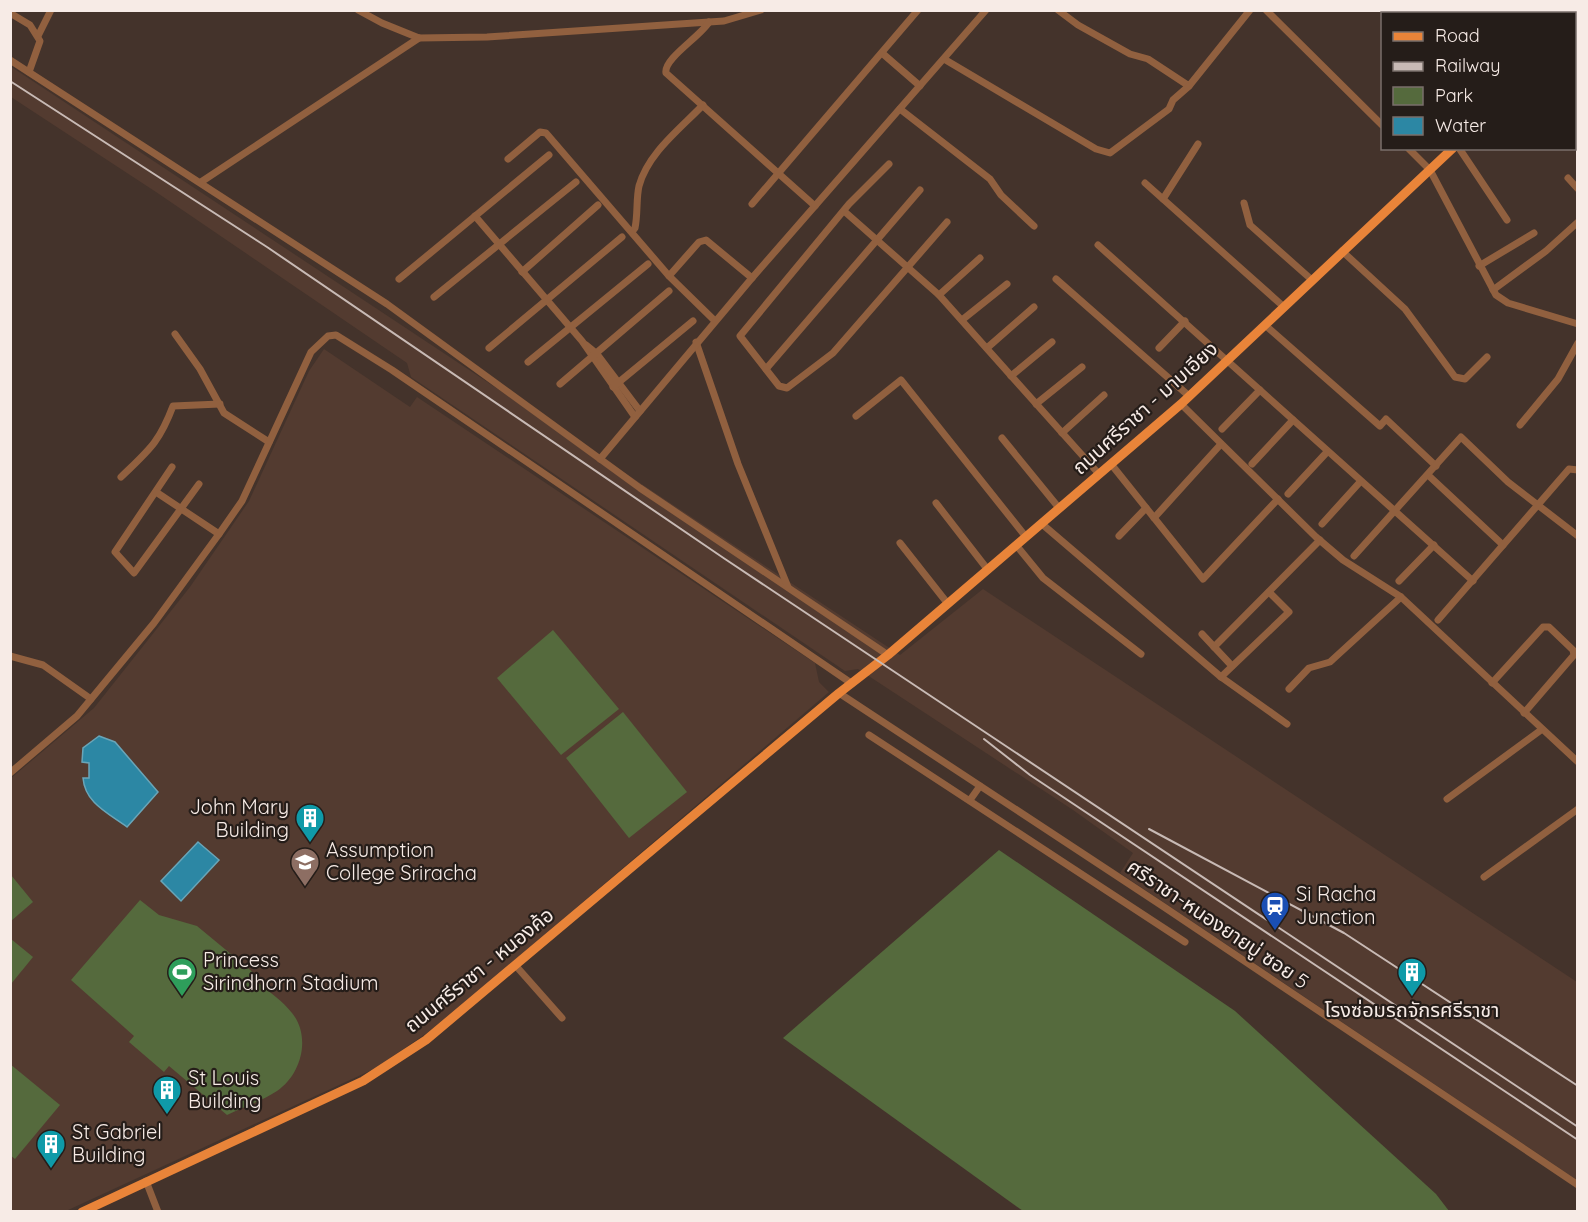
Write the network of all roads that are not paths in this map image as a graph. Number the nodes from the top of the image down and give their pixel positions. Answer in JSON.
{"nodes":[{"id":1,"x":51,"y":10,"type":"edge"},
{"id":2,"x":358,"y":10,"type":"edge"},
{"id":3,"x":761,"y":10,"type":"edge"},
{"id":4,"x":918,"y":10,"type":"edge"},
{"id":5,"x":986,"y":10,"type":"edge"},
{"id":6,"x":1058,"y":10,"type":"edge"},
{"id":7,"x":1250,"y":10,"type":"edge"},
{"id":8,"x":1266,"y":10,"type":"edge"},
{"id":9,"x":10,"y":13,"type":"edge"},
{"id":10,"x":709,"y":22,"type":"junction"},
{"id":11,"x":38,"y":36,"type":"junction"},
{"id":12,"x":419,"y":38,"type":"junction"},
{"id":13,"x":882,"y":52,"type":"junction"},
{"id":14,"x":944,"y":58,"type":"junction"},
{"id":15,"x":10,"y":60,"type":"edge"},
{"id":16,"x":29,"y":72,"type":"junction"},
{"id":17,"x":920,"y":86,"type":"junction"},
{"id":18,"x":1189,"y":86,"type":"junction"},
{"id":19,"x":703,"y":105,"type":"junction"},
{"id":20,"x":900,"y":109,"type":"junction"},
{"id":21,"x":1381,"y":123,"type":"edge"},
{"id":22,"x":1198,"y":144,"type":"dead end"},
{"id":23,"x":1410,"y":150,"type":"edge"},
{"id":24,"x":1451,"y":150,"type":"edge"},
{"id":25,"x":1460,"y":150,"type":"edge"},
{"id":26,"x":549,"y":156,"type":"dead end"},
{"id":27,"x":508,"y":159,"type":"dead end"},
{"id":28,"x":889,"y":164,"type":"dead end"},
{"id":29,"x":1430,"y":170,"type":"junction"},
{"id":30,"x":778,"y":173,"type":"junction"},
{"id":31,"x":1568,"y":178,"type":"dead end"},
{"id":32,"x":201,"y":182,"type":"junction"},
{"id":33,"x":576,"y":182,"type":"dead end"},
{"id":34,"x":1145,"y":183,"type":"dead end"},
{"id":35,"x":1578,"y":189,"type":"edge"},
{"id":36,"x":920,"y":190,"type":"dead end"},
{"id":37,"x":1163,"y":200,"type":"junction"},
{"id":38,"x":1244,"y":202,"type":"dead end"},
{"id":39,"x":752,"y":204,"type":"dead end"},
{"id":40,"x":598,"y":206,"type":"dead end"},
{"id":41,"x":815,"y":206,"type":"junction"},
{"id":42,"x":844,"y":211,"type":"junction"},
{"id":43,"x":475,"y":216,"type":"junction"},
{"id":44,"x":1507,"y":220,"type":"dead end"},
{"id":45,"x":947,"y":222,"type":"dead end"},
{"id":46,"x":1578,"y":222,"type":"edge"},
{"id":47,"x":1034,"y":226,"type":"dead end"},
{"id":48,"x":632,"y":232,"type":"junction"},
{"id":49,"x":1534,"y":233,"type":"dead end"},
{"id":50,"x":622,"y":237,"type":"dead end"},
{"id":51,"x":876,"y":239,"type":"junction"},
{"id":52,"x":500,"y":245,"type":"junction"},
{"id":53,"x":1098,"y":245,"type":"dead end"},
{"id":54,"x":1342,"y":251,"type":"junction"},
{"id":55,"x":980,"y":258,"type":"dead end"},
{"id":56,"x":648,"y":264,"type":"dead end"},
{"id":57,"x":1479,"y":266,"type":"junction"},
{"id":58,"x":907,"y":267,"type":"junction"},
{"id":59,"x":522,"y":272,"type":"junction"},
{"id":60,"x":669,"y":276,"type":"junction"},
{"id":61,"x":752,"y":278,"type":"junction"},
{"id":62,"x":399,"y":279,"type":"dead end"},
{"id":63,"x":1056,"y":279,"type":"dead end"},
{"id":64,"x":1312,"y":280,"type":"junction"},
{"id":65,"x":1007,"y":284,"type":"dead end"},
{"id":66,"x":1493,"y":290,"type":"junction"},
{"id":67,"x":669,"y":291,"type":"dead end"},
{"id":68,"x":939,"y":295,"type":"junction"},
{"id":69,"x":434,"y":297,"type":"dead end"},
{"id":70,"x":546,"y":300,"type":"junction"},
{"id":71,"x":1034,"y":307,"type":"dead end"},
{"id":72,"x":1284,"y":307,"type":"junction"},
{"id":73,"x":962,"y":320,"type":"junction"},
{"id":74,"x":693,"y":321,"type":"dead end"},
{"id":75,"x":715,"y":321,"type":"junction"},
{"id":76,"x":1185,"y":321,"type":"junction"},
{"id":77,"x":1578,"y":324,"type":"edge"},
{"id":78,"x":1265,"y":325,"type":"junction"},
{"id":79,"x":570,"y":328,"type":"junction"},
{"id":80,"x":175,"y":334,"type":"dead end"},
{"id":81,"x":696,"y":342,"type":"junction"},
{"id":82,"x":1052,"y":342,"type":"dead end"},
{"id":83,"x":1578,"y":343,"type":"edge"},
{"id":84,"x":489,"y":348,"type":"dead end"},
{"id":85,"x":987,"y":348,"type":"junction"},
{"id":86,"x":1159,"y":348,"type":"dead end"},
{"id":87,"x":594,"y":356,"type":"junction"},
{"id":88,"x":1487,"y":357,"type":"dead end"},
{"id":89,"x":1228,"y":359,"type":"junction"},
{"id":90,"x":528,"y":362,"type":"dead end"},
{"id":91,"x":1082,"y":367,"type":"dead end"},
{"id":92,"x":766,"y":369,"type":"junction"},
{"id":93,"x":1011,"y":376,"type":"junction"},
{"id":94,"x":560,"y":384,"type":"dead end"},
{"id":95,"x":616,"y":385,"type":"junction"},
{"id":96,"x":1260,"y":390,"type":"junction"},
{"id":97,"x":1104,"y":395,"type":"dead end"},
{"id":98,"x":1189,"y":396,"type":"junction"},
{"id":99,"x":220,"y":404,"type":"junction"},
{"id":100,"x":1036,"y":404,"type":"junction"},
{"id":101,"x":1181,"y":404,"type":"junction"},
{"id":102,"x":638,"y":414,"type":"junction"},
{"id":103,"x":856,"y":416,"type":"dead end"},
{"id":104,"x":1293,"y":420,"type":"junction"},
{"id":105,"x":1520,"y":425,"type":"dead end"},
{"id":106,"x":1222,"y":429,"type":"dead end"},
{"id":107,"x":1062,"y":433,"type":"junction"},
{"id":108,"x":1002,"y":438,"type":"dead end"},
{"id":109,"x":268,"y":442,"type":"junction"},
{"id":110,"x":1221,"y":444,"type":"junction"},
{"id":111,"x":1327,"y":452,"type":"junction"},
{"id":112,"x":600,"y":459,"type":"junction"},
{"id":113,"x":1111,"y":464,"type":"junction"},
{"id":114,"x":1252,"y":464,"type":"dead end"},
{"id":115,"x":1436,"y":466,"type":"junction"},
{"id":116,"x":172,"y":467,"type":"dead end"},
{"id":117,"x":1578,"y":470,"type":"edge"},
{"id":118,"x":1099,"y":474,"type":"junction"},
{"id":119,"x":1428,"y":475,"type":"junction"},
{"id":120,"x":122,"y":477,"type":"dead end"},
{"id":121,"x":1360,"y":482,"type":"junction"},
{"id":122,"x":199,"y":484,"type":"dead end"},
{"id":123,"x":156,"y":492,"type":"junction"},
{"id":124,"x":1288,"y":494,"type":"dead end"},
{"id":125,"x":1278,"y":499,"type":"junction"},
{"id":126,"x":936,"y":503,"type":"dead end"},
{"id":127,"x":1537,"y":506,"type":"junction"},
{"id":128,"x":1059,"y":508,"type":"junction"},
{"id":129,"x":1146,"y":508,"type":"junction"},
{"id":130,"x":181,"y":509,"type":"junction"},
{"id":131,"x":1397,"y":510,"type":"junction"},
{"id":132,"x":1154,"y":518,"type":"junction"},
{"id":133,"x":1042,"y":524,"type":"junction"},
{"id":134,"x":1322,"y":524,"type":"dead end"},
{"id":135,"x":219,"y":534,"type":"junction"},
{"id":136,"x":1119,"y":536,"type":"dead end"},
{"id":137,"x":1578,"y":536,"type":"edge"},
{"id":138,"x":1026,"y":537,"type":"junction"},
{"id":139,"x":1320,"y":540,"type":"junction"},
{"id":140,"x":900,"y":543,"type":"dead end"},
{"id":141,"x":1016,"y":545,"type":"junction"},
{"id":142,"x":1434,"y":545,"type":"junction"},
{"id":143,"x":1503,"y":545,"type":"junction"},
{"id":144,"x":1354,"y":556,"type":"dead end"},
{"id":145,"x":988,"y":570,"type":"junction"},
{"id":146,"x":1400,"y":581,"type":"dead end"},
{"id":147,"x":1473,"y":581,"type":"junction"},
{"id":148,"x":789,"y":588,"type":"junction"},
{"id":149,"x":1269,"y":592,"type":"junction"},
{"id":150,"x":1401,"y":597,"type":"junction"},
{"id":151,"x":948,"y":604,"type":"junction"},
{"id":152,"x":1438,"y":620,"type":"dead end"},
{"id":153,"x":1202,"y":634,"type":"dead end"},
{"id":154,"x":1214,"y":647,"type":"junction"},
{"id":155,"x":1141,"y":654,"type":"dead end"},
{"id":156,"x":888,"y":655,"type":"junction"},
{"id":157,"x":10,"y":656,"type":"edge"},
{"id":158,"x":1232,"y":666,"type":"junction"},
{"id":159,"x":1221,"y":677,"type":"junction"},
{"id":160,"x":852,"y":683,"type":"junction"},
{"id":161,"x":1492,"y":683,"type":"junction"},
{"id":162,"x":1289,"y":689,"type":"dead end"},
{"id":163,"x":839,"y":693,"type":"junction"},
{"id":164,"x":91,"y":699,"type":"junction"},
{"id":165,"x":1524,"y":713,"type":"junction"},
{"id":166,"x":1287,"y":724,"type":"dead end"},
{"id":167,"x":1541,"y":730,"type":"junction"},
{"id":168,"x":869,"y":735,"type":"dead end"},
{"id":169,"x":1578,"y":762,"type":"edge"},
{"id":170,"x":10,"y":772,"type":"edge"},
{"id":171,"x":980,"y":786,"type":"junction"},
{"id":172,"x":1447,"y":799,"type":"dead end"},
{"id":173,"x":970,"y":800,"type":"junction"},
{"id":174,"x":1578,"y":809,"type":"edge"},
{"id":175,"x":1484,"y":877,"type":"dead end"},
{"id":176,"x":1185,"y":942,"type":"dead end"},
{"id":177,"x":516,"y":966,"type":"junction"},
{"id":178,"x":562,"y":1018,"type":"dead end"},
{"id":179,"x":146,"y":1181,"type":"junction"},
{"id":180,"x":1578,"y":1185,"type":"edge"},
{"id":181,"x":82,"y":1212,"type":"edge"},
{"id":182,"x":158,"y":1212,"type":"edge"}],
"edges":[{"from":1,"to":11,"type":"street"},
{"from":2,"to":12,"type":"street"},
{"from":3,"to":10,"type":"street"},
{"from":4,"to":13,"type":"street"},
{"from":5,"to":14,"type":"street"},
{"from":6,"to":18,"type":"street"},
{"from":7,"to":18,"type":"street"},
{"from":8,"to":21,"type":"street"},
{"from":9,"to":11,"type":"street"},
{"from":10,"to":12,"type":"street"},
{"from":10,"to":19,"type":"street"},
{"from":11,"to":16,"type":"street"},
{"from":12,"to":32,"type":"street"},
{"from":13,"to":17,"type":"street"},
{"from":13,"to":30,"type":"street"},
{"from":14,"to":17,"type":"street"},
{"from":14,"to":18,"type":"street"},
{"from":15,"to":16,"type":"street"},
{"from":16,"to":32,"type":"street"},
{"from":17,"to":20,"type":"street"},
{"from":19,"to":30,"type":"street"},
{"from":19,"to":48,"type":"street"},
{"from":20,"to":41,"type":"street"},
{"from":20,"to":47,"type":"street"},
{"from":22,"to":37,"type":"street"},
{"from":23,"to":29,"type":"street"},
{"from":24,"to":29,"type":"main road","name":"ถนนศรีราชา - มาบเอียง"},
{"from":25,"to":44,"type":"street"},
{"from":26,"to":43,"type":"street"},
{"from":27,"to":48,"type":"street"},
{"from":28,"to":42,"type":"street"},
{"from":29,"to":54,"type":"main road","name":"ถนนศรีราชา - มาบเอียง"},
{"from":29,"to":57,"type":"street"},
{"from":30,"to":39,"type":"street"},
{"from":30,"to":41,"type":"street"},
{"from":31,"to":35,"type":"street"},
{"from":32,"to":112,"type":"street"},
{"from":33,"to":52,"type":"street"},
{"from":34,"to":37,"type":"street"},
{"from":36,"to":51,"type":"street"},
{"from":37,"to":72,"type":"street"},
{"from":38,"to":64,"type":"street"},
{"from":40,"to":59,"type":"street"},
{"from":41,"to":61,"type":"street"},
{"from":42,"to":51,"type":"street"},
{"from":42,"to":92,"type":"street"},
{"from":43,"to":52,"type":"street"},
{"from":43,"to":62,"type":"street"},
{"from":45,"to":58,"type":"street"},
{"from":46,"to":66,"type":"street"},
{"from":48,"to":60,"type":"street"},
{"from":49,"to":57,"type":"street"},
{"from":50,"to":70,"type":"street"},
{"from":51,"to":58,"type":"street"},
{"from":51,"to":92,"type":"street"},
{"from":52,"to":59,"type":"street"},
{"from":52,"to":69,"type":"street"},
{"from":53,"to":76,"type":"street"},
{"from":54,"to":64,"type":"main road","name":"ถนนศรีราชา - มาบเอียง"},
{"from":54,"to":88,"type":"street"},
{"from":55,"to":68,"type":"street"},
{"from":56,"to":79,"type":"street"},
{"from":57,"to":66,"type":"street"},
{"from":58,"to":68,"type":"street"},
{"from":58,"to":92,"type":"street"},
{"from":59,"to":70,"type":"street"},
{"from":60,"to":61,"type":"street"},
{"from":60,"to":75,"type":"street"},
{"from":61,"to":75,"type":"street"},
{"from":63,"to":98,"type":"street"},
{"from":64,"to":72,"type":"main road","name":"ถนนศรีราชา - มาบเอียง"},
{"from":65,"to":73,"type":"street"},
{"from":66,"to":77,"type":"street"},
{"from":67,"to":87,"type":"street"},
{"from":68,"to":73,"type":"street"},
{"from":70,"to":79,"type":"street"},
{"from":70,"to":84,"type":"street"},
{"from":71,"to":85,"type":"street"},
{"from":72,"to":78,"type":"main road","name":"ถนนศรีราชา - มาบเอียง"},
{"from":73,"to":85,"type":"street"},
{"from":74,"to":95,"type":"street"},
{"from":75,"to":81,"type":"street"},
{"from":76,"to":86,"type":"street"},
{"from":76,"to":89,"type":"street"},
{"from":78,"to":89,"type":"main road","name":"ถนนศรีราชา - มาบเอียง"},
{"from":78,"to":115,"type":"street"},
{"from":79,"to":87,"type":"street"},
{"from":79,"to":90,"type":"street"},
{"from":80,"to":99,"type":"street"},
{"from":81,"to":102,"type":"street"},
{"from":81,"to":148,"type":"street"},
{"from":82,"to":93,"type":"street"},
{"from":83,"to":105,"type":"street"},
{"from":85,"to":93,"type":"street"},
{"from":87,"to":94,"type":"street"},
{"from":87,"to":95,"type":"street"},
{"from":89,"to":96,"type":"street"},
{"from":89,"to":98,"type":"main road","name":"ถนนศรีราชา - มาบเอียง"},
{"from":91,"to":100,"type":"street"},
{"from":93,"to":100,"type":"street"},
{"from":95,"to":102,"type":"street"},
{"from":96,"to":104,"type":"street"},
{"from":96,"to":106,"type":"street"},
{"from":97,"to":107,"type":"street"},
{"from":98,"to":101,"type":"main road","name":"ถนนศรีราชา - มาบเอียง"},
{"from":99,"to":109,"type":"street"},
{"from":99,"to":120,"type":"street"},
{"from":100,"to":107,"type":"street"},
{"from":101,"to":110,"type":"street"},
{"from":101,"to":113,"type":"main road","name":"ถนนศรีราชา - มาบเอียง"},
{"from":102,"to":112,"type":"street"},
{"from":103,"to":138,"type":"street"},
{"from":104,"to":111,"type":"street"},
{"from":104,"to":114,"type":"street"},
{"from":107,"to":118,"type":"street"},
{"from":108,"to":128,"type":"street"},
{"from":109,"to":135,"type":"street"},
{"from":109,"to":160,"type":"street"},
{"from":110,"to":125,"type":"street"},
{"from":110,"to":132,"type":"street"},
{"from":111,"to":121,"type":"street"},
{"from":111,"to":124,"type":"street"},
{"from":112,"to":148,"type":"street"},
{"from":113,"to":118,"type":"main road","name":"ถนนศรีราชา - มาบเอียง"},
{"from":113,"to":129,"type":"street"},
{"from":115,"to":119,"type":"street"},
{"from":115,"to":127,"type":"street"},
{"from":116,"to":123,"type":"street"},
{"from":117,"to":127,"type":"street"},
{"from":118,"to":128,"type":"main road","name":"ถนนศรีราชา - มาบเอียง"},
{"from":119,"to":131,"type":"street"},
{"from":119,"to":143,"type":"street"},
{"from":121,"to":131,"type":"street"},
{"from":121,"to":134,"type":"street"},
{"from":122,"to":130,"type":"street"},
{"from":123,"to":130,"type":"street"},
{"from":123,"to":130,"type":"street"},
{"from":125,"to":132,"type":"street"},
{"from":125,"to":139,"type":"street"},
{"from":126,"to":145,"type":"street"},
{"from":127,"to":137,"type":"street"},
{"from":127,"to":143,"type":"street"},
{"from":128,"to":133,"type":"main road","name":"ถนนศรีราชา - มาบเอียง"},
{"from":129,"to":132,"type":"street"},
{"from":129,"to":136,"type":"street"},
{"from":130,"to":135,"type":"street"},
{"from":131,"to":142,"type":"street"},
{"from":131,"to":144,"type":"street"},
{"from":133,"to":138,"type":"main road","name":"ถนนศรีราชา - มาบเอียง"},
{"from":133,"to":159,"type":"street"},
{"from":135,"to":164,"type":"street"},
{"from":138,"to":141,"type":"main road","name":"ถนนศรีราชา - มาบเอียง"},
{"from":139,"to":149,"type":"street"},
{"from":139,"to":150,"type":"street"},
{"from":140,"to":151,"type":"street"},
{"from":141,"to":145,"type":"main road","name":"ถนนศรีราชา - มาบเอียง"},
{"from":141,"to":155,"type":"street"},
{"from":142,"to":146,"type":"street"},
{"from":142,"to":147,"type":"street"},
{"from":143,"to":147,"type":"street"},
{"from":145,"to":151,"type":"main road","name":"ถนนศรีราชา - มาบเอียง"},
{"from":147,"to":152,"type":"street"},
{"from":148,"to":156,"type":"street"},
{"from":149,"to":154,"type":"street"},
{"from":149,"to":158,"type":"street"},
{"from":150,"to":161,"type":"street"},
{"from":150,"to":162,"type":"street"},
{"from":151,"to":156,"type":"main road","name":"ถนนศรีราชา - มาบเอียง"},
{"from":153,"to":154,"type":"street"},
{"from":154,"to":158,"type":"street"},
{"from":156,"to":160,"type":"main road","name":"ถนนศรีราชา - มาบเอียง"},
{"from":157,"to":164,"type":"street"},
{"from":158,"to":159,"type":"street"},
{"from":159,"to":166,"type":"street"},
{"from":160,"to":163,"type":"main road","name":"ถนนศรีราชา - หนองค้อ"},
{"from":161,"to":165,"type":"street"},
{"from":161,"to":165,"type":"street"},
{"from":163,"to":171,"type":"street","name":"ศรีราชา-หนองยายบู่ ซอย 5"},
{"from":163,"to":177,"type":"main road","name":"ถนนศรีราชา - หนองค้อ"},
{"from":164,"to":170,"type":"street"},
{"from":165,"to":167,"type":"street"},
{"from":167,"to":169,"type":"street"},
{"from":167,"to":172,"type":"street"},
{"from":168,"to":173,"type":"street"},
{"from":171,"to":173,"type":"street"},
{"from":171,"to":180,"type":"street","name":"ศรีราชา-หนองยายบู่ ซอย 5"},
{"from":173,"to":176,"type":"street"},
{"from":174,"to":175,"type":"street"},
{"from":177,"to":178,"type":"street"},
{"from":177,"to":179,"type":"main road","name":"ถนนศรีราชา - หนองค้อ"},
{"from":179,"to":181,"type":"main road","name":"ถนนศรีราชา - หนองค้อ"},
{"from":179,"to":182,"type":"street"}]}
